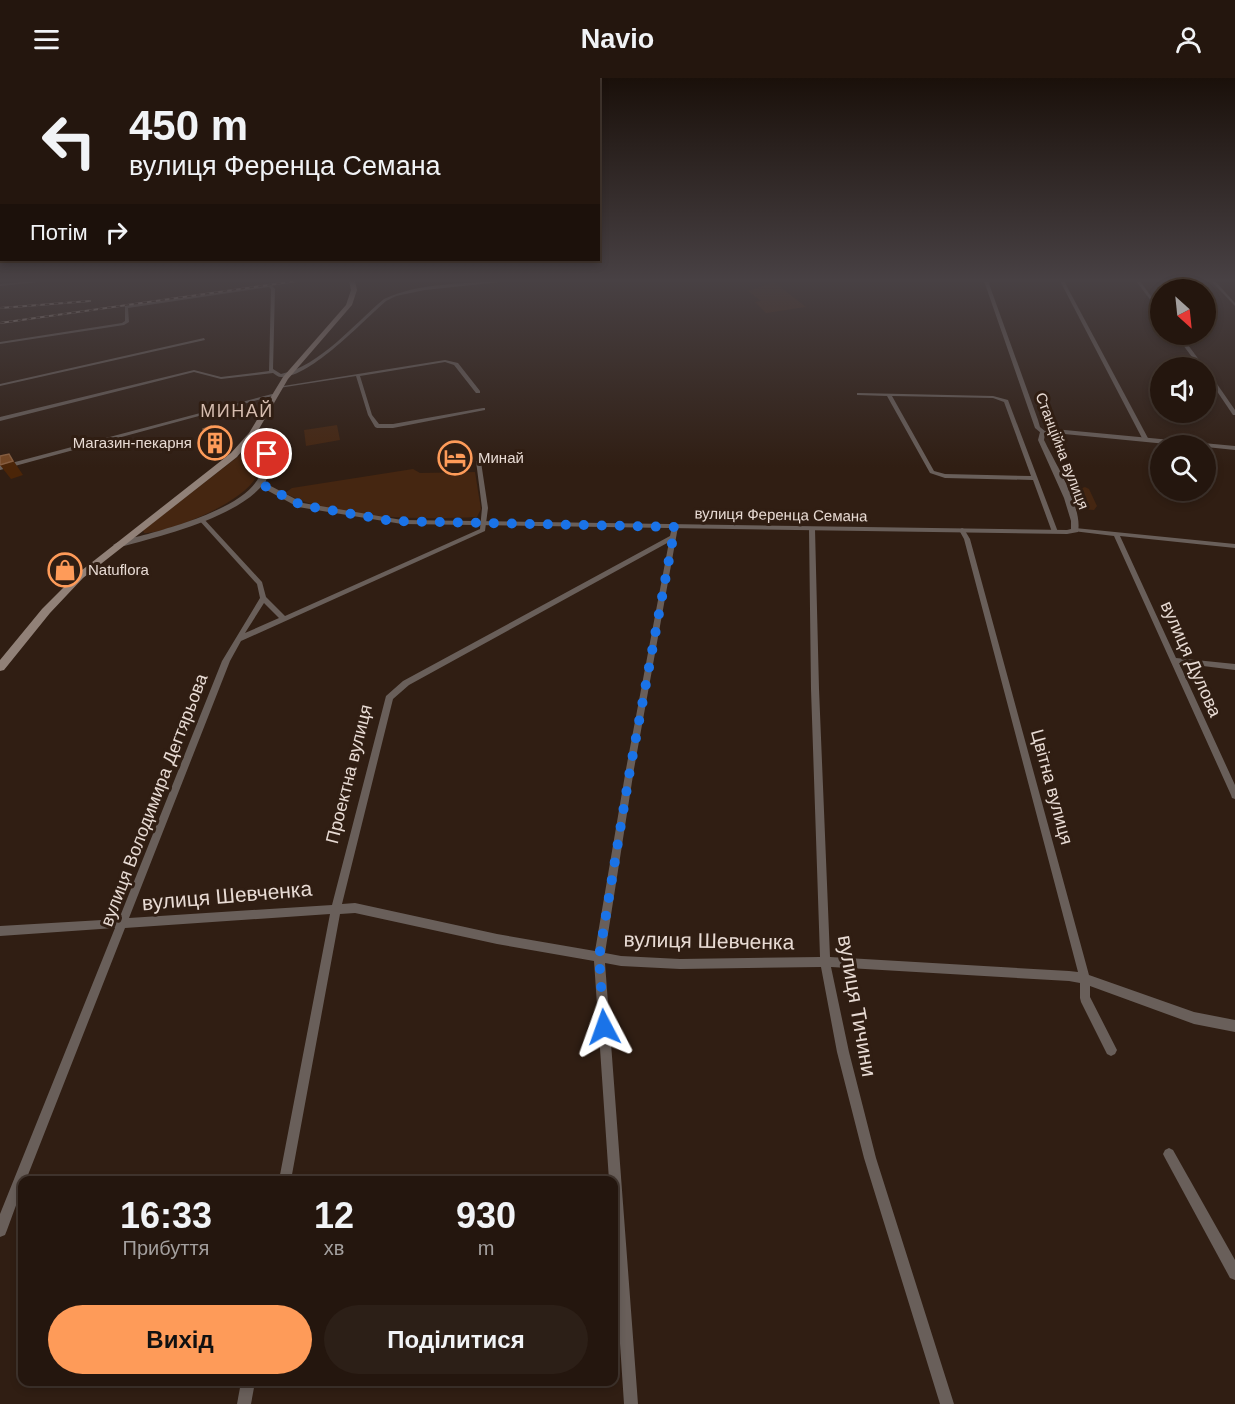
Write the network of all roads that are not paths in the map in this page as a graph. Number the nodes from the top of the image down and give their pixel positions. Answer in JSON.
{"nodes":[{"id":1,"x":187,"y":343,"type":"edge"},
{"id":2,"x":272,"y":343,"type":"edge"},
{"id":3,"x":317,"y":343,"type":"edge"},
{"id":4,"x":336,"y":343,"type":"edge"},
{"id":5,"x":1008,"y":343,"type":"edge"},
{"id":6,"x":1095,"y":343,"type":"edge"},
{"id":7,"x":1185,"y":345,"type":"edge"},
{"id":8,"x":1195,"y":357,"type":"edge"},
{"id":9,"x":272,"y":372,"type":"junction"},
{"id":10,"x":358,"y":375,"type":"junction"},
{"id":11,"x":0,"y":376,"type":"edge"},
{"id":12,"x":285,"y":378,"type":"junction"},
{"id":13,"x":3,"y":385,"type":"edge"},
{"id":14,"x":1216,"y":386,"type":"edge"},
{"id":15,"x":279,"y":387,"type":"junction"},
{"id":16,"x":478,"y":392,"type":"dead end"},
{"id":17,"x":860,"y":394,"type":"dead end"},
{"id":18,"x":889,"y":394,"type":"junction"},
{"id":19,"x":274,"y":396,"type":"junction"},
{"id":20,"x":483,"y":409,"type":"dead end"},
{"id":21,"x":1235,"y":414,"type":"edge"},
{"id":22,"x":0,"y":419,"type":"edge"},
{"id":23,"x":1043,"y":432,"type":"junction"},
{"id":24,"x":252,"y":434,"type":"junction"},
{"id":25,"x":1146,"y":440,"type":"junction"},
{"id":26,"x":1235,"y":448,"type":"edge"},
{"id":27,"x":478,"y":462,"type":"dead end"},
{"id":28,"x":0,"y":468,"type":"edge"},
{"id":29,"x":1033,"y":478,"type":"junction"},
{"id":30,"x":261,"y":484,"type":"junction"},
{"id":31,"x":201,"y":519,"type":"junction"},
{"id":32,"x":484,"y":524,"type":"junction"},
{"id":33,"x":812,"y":529,"type":"junction"},
{"id":34,"x":962,"y":530,"type":"junction"},
{"id":35,"x":1076,"y":530,"type":"junction"},
{"id":36,"x":674,"y":532,"type":"junction"},
{"id":37,"x":1055,"y":532,"type":"junction"},
{"id":38,"x":1117,"y":536,"type":"junction"},
{"id":39,"x":117,"y":545,"type":"junction"},
{"id":40,"x":1235,"y":546,"type":"edge"},
{"id":41,"x":263,"y":598,"type":"junction"},
{"id":42,"x":283,"y":618,"type":"junction"},
{"id":43,"x":238,"y":639,"type":"junction"},
{"id":44,"x":1174,"y":660,"type":"junction"},
{"id":45,"x":0,"y":667,"type":"edge"},
{"id":46,"x":1235,"y":667,"type":"edge"},
{"id":47,"x":1235,"y":795,"type":"edge"},
{"id":48,"x":336,"y":907,"type":"junction"},
{"id":49,"x":122,"y":925,"type":"junction"},
{"id":50,"x":0,"y":931,"type":"edge"},
{"id":51,"x":599,"y":957,"type":"junction"},
{"id":52,"x":825,"y":962,"type":"junction"},
{"id":53,"x":1085,"y":980,"type":"junction"},
{"id":54,"x":1235,"y":1026,"type":"edge"},
{"id":55,"x":1111,"y":1050,"type":"dead end"},
{"id":56,"x":1169,"y":1154,"type":"dead end"},
{"id":57,"x":22,"y":1176,"type":"edge"},
{"id":58,"x":286,"y":1176,"type":"edge"},
{"id":59,"x":615,"y":1176,"type":"edge"},
{"id":60,"x":18,"y":1185,"type":"edge"},
{"id":61,"x":618,"y":1214,"type":"edge"},
{"id":62,"x":0,"y":1230,"type":"edge"},
{"id":63,"x":1235,"y":1273,"type":"edge"},
{"id":64,"x":247,"y":1386,"type":"edge"},
{"id":65,"x":243,"y":1404,"type":"edge"},
{"id":66,"x":632,"y":1404,"type":"edge"},
{"id":67,"x":947,"y":1404,"type":"edge"}],
"edges":[{"from":1,"to":13,"type":"street"},
{"from":2,"to":9,"type":"street"},
{"from":3,"to":12,"type":"main road"},
{"from":4,"to":12,"type":"street"},
{"from":5,"to":23,"type":"street","name":"Станційна вулиця"},
{"from":6,"to":25,"type":"street"},
{"from":7,"to":8,"type":"street"},
{"from":9,"to":12,"type":"street"},
{"from":9,"to":22,"type":"street"},
{"from":10,"to":15,"type":"street"},
{"from":10,"to":16,"type":"street"},
{"from":10,"to":20,"type":"street"},
{"from":11,"to":13,"type":"street"},
{"from":12,"to":15,"type":"main road"},
{"from":14,"to":21,"type":"street"},
{"from":15,"to":19,"type":"main road"},
{"from":17,"to":18,"type":"street"},
{"from":18,"to":29,"type":"street"},
{"from":18,"to":29,"type":"street"},
{"from":19,"to":24,"type":"main road"},
{"from":19,"to":28,"type":"street"},
{"from":23,"to":25,"type":"street"},
{"from":23,"to":35,"type":"street","name":"Станційна вулиця"},
{"from":24,"to":30,"type":"street"},
{"from":24,"to":39,"type":"main road"},
{"from":25,"to":26,"type":"street"},
{"from":27,"to":32,"type":"street"},
{"from":29,"to":37,"type":"street"},
{"from":30,"to":31,"type":"street"},
{"from":30,"to":32,"type":"street","name":"вулиця Ференца Семана"},
{"from":31,"to":39,"type":"street"},
{"from":31,"to":41,"type":"street"},
{"from":32,"to":36,"type":"street","name":"вулиця Ференца Семана"},
{"from":32,"to":42,"type":"street"},
{"from":33,"to":34,"type":"street","name":"вулиця Ференца Семана"},
{"from":33,"to":36,"type":"street","name":"вулиця Ференца Семана"},
{"from":33,"to":52,"type":"street","name":"вулиця Тичини"},
{"from":34,"to":37,"type":"street","name":"вулиця Ференца Семана"},
{"from":34,"to":53,"type":"street","name":"Цвітна вулиця"},
{"from":35,"to":37,"type":"street","name":"вулиця Ференца Семана"},
{"from":35,"to":38,"type":"street","name":"вулиця Ференца Семана"},
{"from":36,"to":48,"type":"street","name":"Проектна вулиця"},
{"from":36,"to":51,"type":"street"},
{"from":38,"to":40,"type":"street","name":"вулиця Ференца Семана"},
{"from":38,"to":44,"type":"street","name":"вулиця Дулова"},
{"from":39,"to":45,"type":"main road"},
{"from":41,"to":42,"type":"street"},
{"from":41,"to":43,"type":"street","name":"вулиця Володимира Дегтярьова"},
{"from":42,"to":43,"type":"street"},
{"from":43,"to":49,"type":"street","name":"вулиця Володимира Дегтярьова"},
{"from":44,"to":46,"type":"street"},
{"from":44,"to":47,"type":"street","name":"вулиця Дулова"},
{"from":48,"to":49,"type":"street","name":"вулиця Шевченка"},
{"from":48,"to":51,"type":"street","name":"вулиця Шевченка"},
{"from":48,"to":58,"type":"street","name":"Проектна вулиця"},
{"from":49,"to":50,"type":"street","name":"вулиця Шевченка"},
{"from":49,"to":57,"type":"street","name":"вулиця Володимира Дегтярьова"},
{"from":51,"to":52,"type":"street","name":"вулиця Шевченка"},
{"from":51,"to":59,"type":"street"},
{"from":52,"to":53,"type":"street","name":"вулиця Шевченка"},
{"from":52,"to":67,"type":"street","name":"вулиця Тичини"},
{"from":53,"to":54,"type":"street","name":"вулиця Шевченка"},
{"from":53,"to":55,"type":"street","name":"Цвітна вулиця"},
{"from":56,"to":63,"type":"street"},
{"from":60,"to":62,"type":"street","name":"вулиця Володимира Дегтярьова"},
{"from":61,"to":66,"type":"street"},
{"from":64,"to":65,"type":"street"}]}
